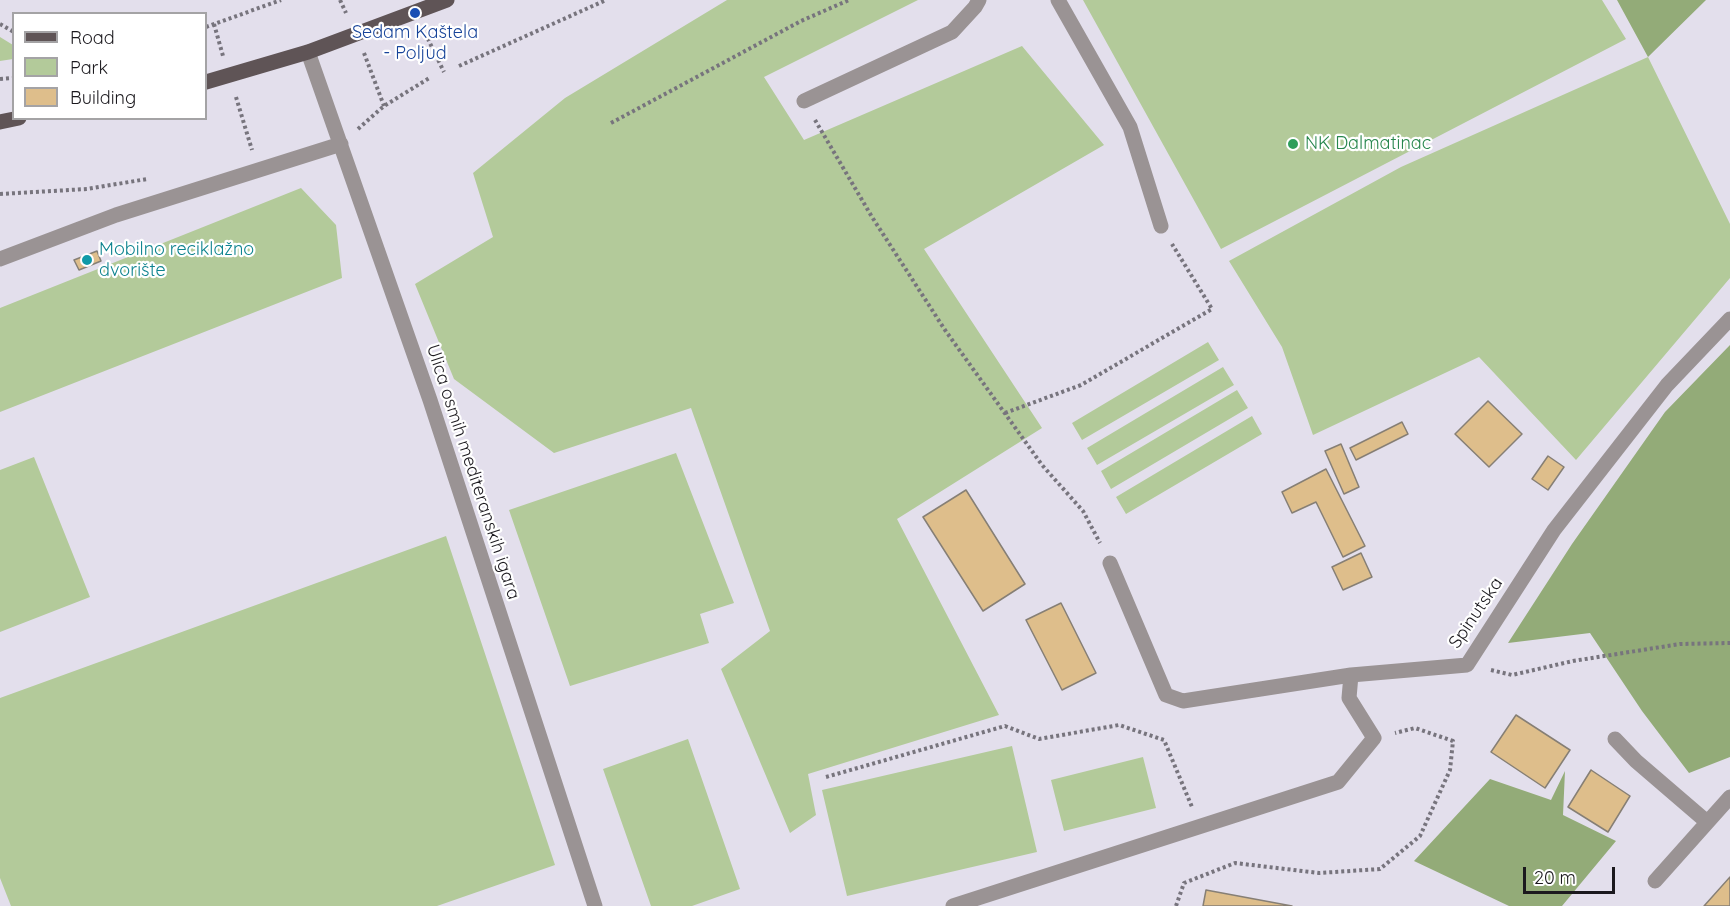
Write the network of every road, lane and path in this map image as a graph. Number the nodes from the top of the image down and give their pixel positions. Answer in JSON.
{"nodes":[{"id":1,"x":281,"y":0,"type":"edge"},
{"id":2,"x":447,"y":0,"type":"edge"},
{"id":3,"x":606,"y":0,"type":"edge"},
{"id":4,"x":849,"y":0,"type":"edge"},
{"id":5,"x":979,"y":0,"type":"edge"},
{"id":6,"x":1058,"y":0,"type":"edge"},
{"id":7,"x":415,"y":13,"type":"junction"},
{"id":8,"x":207,"y":27,"type":"edge"},
{"id":9,"x":308,"y":52,"type":"junction"},
{"id":10,"x":459,"y":66,"type":"dead end"},
{"id":11,"x":444,"y":72,"type":"dead end"},
{"id":12,"x":207,"y":82,"type":"edge"},
{"id":13,"x":804,"y":101,"type":"joint"},
{"id":14,"x":611,"y":123,"type":"dead end"},
{"id":15,"x":341,"y":144,"type":"junction"},
{"id":16,"x":1161,"y":226,"type":"joint"},
{"id":17,"x":0,"y":259,"type":"edge"},
{"id":18,"x":1730,"y":319,"type":"edge"},
{"id":19,"x":1005,"y":413,"type":"junction"},
{"id":20,"x":1110,"y":563,"type":"joint"},
{"id":21,"x":1730,"y":643,"type":"edge"},
{"id":22,"x":1467,"y":665,"type":"junction"},
{"id":23,"x":1351,"y":675,"type":"junction"},
{"id":24,"x":1374,"y":738,"type":"junction"},
{"id":25,"x":1615,"y":739,"type":"dead end"},
{"id":26,"x":826,"y":777,"type":"dead end"},
{"id":27,"x":1730,"y":797,"type":"edge"},
{"id":28,"x":1707,"y":822,"type":"junction"},
{"id":29,"x":1201,"y":827,"type":"junction"},
{"id":30,"x":1655,"y":881,"type":"dead end"},
{"id":31,"x":595,"y":906,"type":"edge"},
{"id":32,"x":953,"y":906,"type":"edge"},
{"id":33,"x":1176,"y":906,"type":"edge"}],
"edges":[{"from":1,"to":8,"type":"path"},
{"from":2,"to":7,"type":"main road"},
{"from":3,"to":10,"type":"path"},
{"from":4,"to":14,"type":"path"},
{"from":5,"to":13,"type":"street"},
{"from":6,"to":16,"type":"street"},
{"from":7,"to":9,"type":"main road"},
{"from":7,"to":11,"type":"path"},
{"from":9,"to":12,"type":"main road"},
{"from":9,"to":15,"type":"street","name":"Ulica osmih mediteranskih igara"},
{"from":13,"to":19,"type":"path"},
{"from":15,"to":17,"type":"street"},
{"from":15,"to":31,"type":"street","name":"Ulica osmih mediteranskih igara"},
{"from":16,"to":19,"type":"path"},
{"from":18,"to":22,"type":"street","name":"Spinutska"},
{"from":19,"to":20,"type":"path"},
{"from":20,"to":23,"type":"street","name":"Spinutska"},
{"from":21,"to":22,"type":"path"},
{"from":22,"to":23,"type":"street","name":"Spinutska"},
{"from":23,"to":24,"type":"street"},
{"from":24,"to":29,"type":"street"},
{"from":24,"to":33,"type":"path"},
{"from":25,"to":28,"type":"street"},
{"from":26,"to":29,"type":"path"},
{"from":27,"to":28,"type":"street"},
{"from":28,"to":30,"type":"street"},
{"from":29,"to":32,"type":"street"}]}
